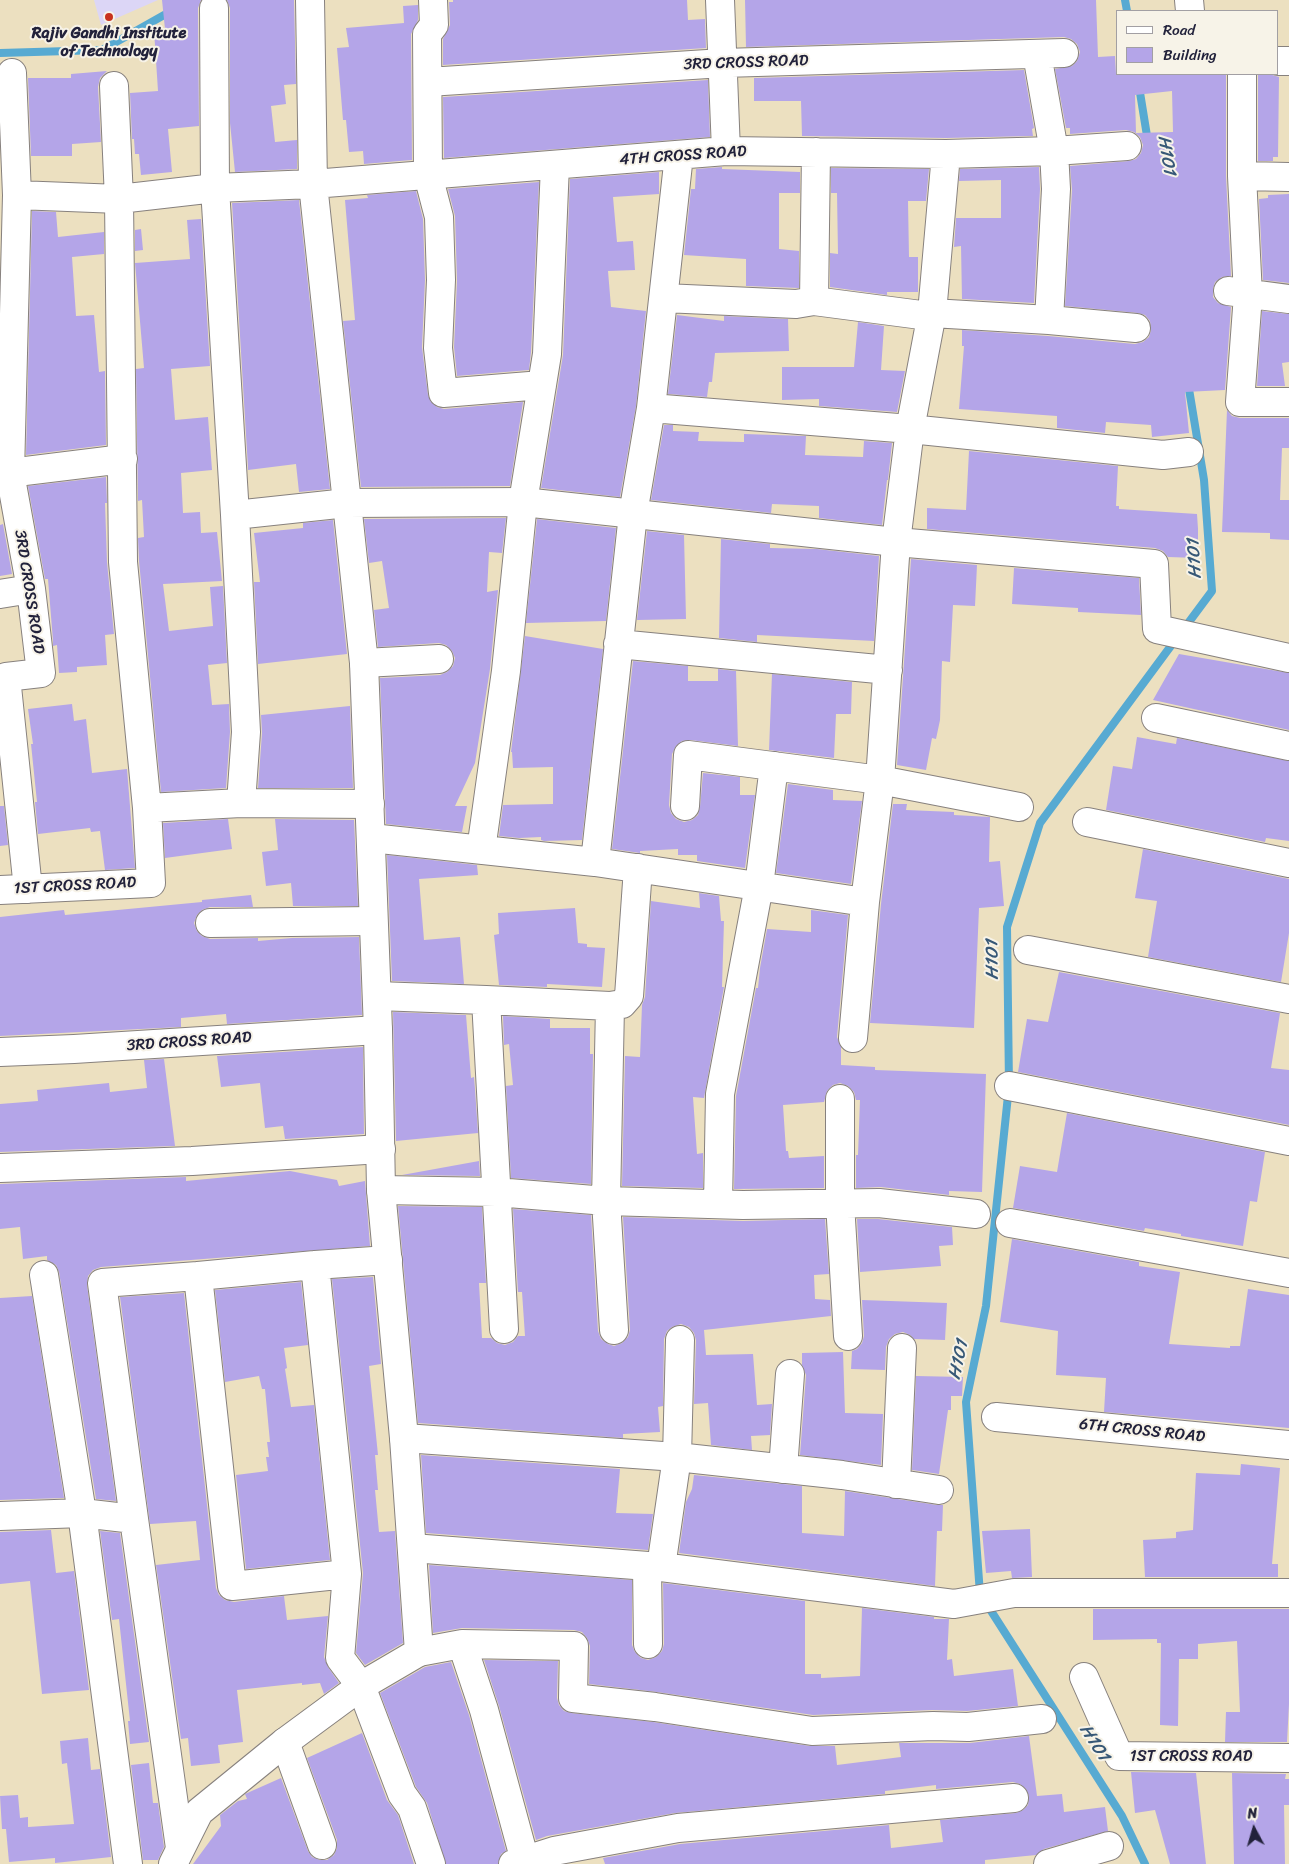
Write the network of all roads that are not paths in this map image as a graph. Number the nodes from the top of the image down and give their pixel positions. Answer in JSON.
{"nodes":[{"id":1,"x":310,"y":0,"type":"edge"},
{"id":2,"x":433,"y":0,"type":"edge"},
{"id":3,"x":720,"y":0,"type":"edge"},
{"id":4,"x":214,"y":8,"type":"dead end"},
{"id":5,"x":1064,"y":53,"type":"dead end"},
{"id":6,"x":1037,"y":54,"type":"junction"},
{"id":7,"x":722,"y":63,"type":"junction"},
{"id":8,"x":12,"y":72,"type":"dead end"},
{"id":9,"x":1242,"y":75,"type":"edge"},
{"id":10,"x":428,"y":82,"type":"junction"},
{"id":11,"x":114,"y":86,"type":"dead end"},
{"id":12,"x":1127,"y":146,"type":"dead end"},
{"id":13,"x":726,"y":151,"type":"junction"},
{"id":14,"x":816,"y":152,"type":"junction"},
{"id":15,"x":1054,"y":152,"type":"junction"},
{"id":16,"x":946,"y":154,"type":"junction"},
{"id":17,"x":679,"y":155,"type":"junction"},
{"id":18,"x":555,"y":165,"type":"junction"},
{"id":19,"x":428,"y":175,"type":"junction"},
{"id":20,"x":1242,"y":176,"type":"junction"},
{"id":21,"x":1289,"y":177,"type":"edge"},
{"id":22,"x":313,"y":184,"type":"junction"},
{"id":23,"x":215,"y":188,"type":"junction"},
{"id":24,"x":17,"y":195,"type":"junction"},
{"id":25,"x":119,"y":199,"type":"junction"},
{"id":26,"x":1238,"y":293,"type":"junction"},
{"id":27,"x":664,"y":298,"type":"junction"},
{"id":28,"x":1289,"y":299,"type":"edge"},
{"id":29,"x":814,"y":300,"type":"junction"},
{"id":30,"x":932,"y":313,"type":"junction"},
{"id":31,"x":1049,"y":320,"type":"junction"},
{"id":32,"x":1136,"y":328,"type":"dead end"},
{"id":33,"x":542,"y":385,"type":"junction"},
{"id":34,"x":1289,"y":402,"type":"edge"},
{"id":35,"x":651,"y":408,"type":"junction"},
{"id":36,"x":910,"y":429,"type":"junction"},
{"id":37,"x":1189,"y":452,"type":"dead end"},
{"id":38,"x":122,"y":459,"type":"junction"},
{"id":39,"x":5,"y":473,"type":"edge"},
{"id":40,"x":523,"y":502,"type":"junction"},
{"id":41,"x":347,"y":503,"type":"junction"},
{"id":42,"x":633,"y":514,"type":"junction"},
{"id":43,"x":235,"y":515,"type":"junction"},
{"id":44,"x":896,"y":542,"type":"junction"},
{"id":45,"x":31,"y":589,"type":"junction"},
{"id":46,"x":0,"y":594,"type":"edge"},
{"id":47,"x":618,"y":644,"type":"junction"},
{"id":48,"x":1289,"y":658,"type":"edge"},
{"id":49,"x":439,"y":659,"type":"dead end"},
{"id":50,"x":364,"y":663,"type":"junction"},
{"id":51,"x":888,"y":670,"type":"junction"},
{"id":52,"x":1156,"y":718,"type":"dead end"},
{"id":53,"x":1289,"y":746,"type":"edge"},
{"id":54,"x":774,"y":766,"type":"junction"},
{"id":55,"x":880,"y":780,"type":"junction"},
{"id":56,"x":241,"y":804,"type":"junction"},
{"id":57,"x":370,"y":804,"type":"junction"},
{"id":58,"x":685,"y":806,"type":"dead end"},
{"id":59,"x":1018,"y":807,"type":"dead end"},
{"id":60,"x":147,"y":808,"type":"junction"},
{"id":61,"x":1087,"y":822,"type":"dead end"},
{"id":62,"x":371,"y":838,"type":"junction"},
{"id":63,"x":481,"y":850,"type":"junction"},
{"id":64,"x":595,"y":862,"type":"junction"},
{"id":65,"x":1289,"y":863,"type":"edge"},
{"id":66,"x":638,"y":868,"type":"junction"},
{"id":67,"x":760,"y":886,"type":"junction"},
{"id":68,"x":28,"y":889,"type":"junction"},
{"id":69,"x":0,"y":890,"type":"edge"},
{"id":70,"x":865,"y":902,"type":"junction"},
{"id":71,"x":373,"y":921,"type":"junction"},
{"id":72,"x":210,"y":923,"type":"dead end"},
{"id":73,"x":1028,"y":950,"type":"dead end"},
{"id":74,"x":377,"y":996,"type":"junction"},
{"id":75,"x":1289,"y":999,"type":"edge"},
{"id":76,"x":486,"y":1000,"type":"junction"},
{"id":77,"x":610,"y":1006,"type":"junction"},
{"id":78,"x":378,"y":1030,"type":"junction"},
{"id":79,"x":853,"y":1038,"type":"dead end"},
{"id":80,"x":0,"y":1052,"type":"edge"},
{"id":81,"x":1009,"y":1086,"type":"dead end"},
{"id":82,"x":840,"y":1099,"type":"dead end"},
{"id":83,"x":1289,"y":1141,"type":"edge"},
{"id":84,"x":381,"y":1149,"type":"junction"},
{"id":85,"x":0,"y":1168,"type":"edge"},
{"id":86,"x":381,"y":1190,"type":"junction"},
{"id":87,"x":496,"y":1192,"type":"junction"},
{"id":88,"x":606,"y":1201,"type":"junction"},
{"id":89,"x":840,"y":1203,"type":"junction"},
{"id":90,"x":718,"y":1204,"type":"junction"},
{"id":91,"x":976,"y":1214,"type":"dead end"},
{"id":92,"x":1010,"y":1223,"type":"dead end"},
{"id":93,"x":388,"y":1260,"type":"junction"},
{"id":94,"x":315,"y":1265,"type":"junction"},
{"id":95,"x":1289,"y":1273,"type":"edge"},
{"id":96,"x":44,"y":1275,"type":"dead end"},
{"id":97,"x":198,"y":1276,"type":"junction"},
{"id":98,"x":504,"y":1329,"type":"dead end"},
{"id":99,"x":614,"y":1330,"type":"dead end"},
{"id":100,"x":848,"y":1336,"type":"dead end"},
{"id":101,"x":680,"y":1340,"type":"dead end"},
{"id":102,"x":902,"y":1348,"type":"dead end"},
{"id":103,"x":790,"y":1374,"type":"dead end"},
{"id":104,"x":996,"y":1417,"type":"dead end"},
{"id":105,"x":404,"y":1438,"type":"junction"},
{"id":106,"x":1289,"y":1445,"type":"edge"},
{"id":107,"x":677,"y":1457,"type":"junction"},
{"id":108,"x":783,"y":1469,"type":"junction"},
{"id":109,"x":896,"y":1484,"type":"junction"},
{"id":110,"x":939,"y":1490,"type":"dead end"},
{"id":111,"x":82,"y":1513,"type":"junction"},
{"id":112,"x":0,"y":1516,"type":"edge"},
{"id":113,"x":134,"y":1519,"type":"junction"},
{"id":114,"x":412,"y":1548,"type":"junction"},
{"id":115,"x":654,"y":1567,"type":"junction"},
{"id":116,"x":347,"y":1574,"type":"junction"},
{"id":117,"x":1289,"y":1593,"type":"edge"},
{"id":118,"x":462,"y":1644,"type":"junction"},
{"id":119,"x":648,"y":1644,"type":"dead end"},
{"id":120,"x":419,"y":1652,"type":"junction"},
{"id":121,"x":1084,"y":1677,"type":"dead end"},
{"id":122,"x":361,"y":1686,"type":"junction"},
{"id":123,"x":1042,"y":1719,"type":"dead end"},
{"id":124,"x":285,"y":1742,"type":"junction"},
{"id":125,"x":1289,"y":1758,"type":"edge"},
{"id":126,"x":1014,"y":1798,"type":"dead end"},
{"id":127,"x":322,"y":1845,"type":"dead end"},
{"id":128,"x":1109,"y":1846,"type":"dead end"},
{"id":129,"x":177,"y":1856,"type":"edge"},
{"id":130,"x":519,"y":1862,"type":"edge"},
{"id":131,"x":128,"y":1864,"type":"edge"},
{"id":132,"x":431,"y":1864,"type":"edge"},
{"id":133,"x":1048,"y":1864,"type":"edge"}],
"edges":[{"from":1,"to":22,"type":"street"},
{"from":2,"to":10,"type":"street"},
{"from":3,"to":7,"type":"street"},
{"from":4,"to":23,"type":"street"},
{"from":5,"to":6,"type":"street","name":"3RD CROSS ROAD"},
{"from":6,"to":7,"type":"street","name":"3RD CROSS ROAD"},
{"from":6,"to":15,"type":"street"},
{"from":7,"to":10,"type":"street","name":"3RD CROSS ROAD"},
{"from":7,"to":13,"type":"street"},
{"from":8,"to":24,"type":"street","name":"3RD CROSS ROAD"},
{"from":9,"to":20,"type":"street"},
{"from":10,"to":19,"type":"street"},
{"from":11,"to":25,"type":"street"},
{"from":12,"to":15,"type":"street","name":"4TH CROSS ROAD"},
{"from":13,"to":14,"type":"street","name":"4TH CROSS ROAD"},
{"from":13,"to":17,"type":"street","name":"4TH CROSS ROAD"},
{"from":14,"to":16,"type":"street","name":"4TH CROSS ROAD"},
{"from":14,"to":29,"type":"street"},
{"from":15,"to":16,"type":"street","name":"4TH CROSS ROAD"},
{"from":15,"to":31,"type":"street"},
{"from":16,"to":30,"type":"street"},
{"from":17,"to":18,"type":"street","name":"4TH CROSS ROAD"},
{"from":17,"to":27,"type":"street"},
{"from":18,"to":19,"type":"street","name":"4TH CROSS ROAD"},
{"from":18,"to":33,"type":"street"},
{"from":19,"to":22,"type":"street","name":"4TH CROSS ROAD"},
{"from":19,"to":33,"type":"street"},
{"from":20,"to":21,"type":"street"},
{"from":20,"to":26,"type":"street"},
{"from":22,"to":23,"type":"street","name":"4TH CROSS ROAD"},
{"from":22,"to":41,"type":"street"},
{"from":23,"to":25,"type":"street","name":"4TH CROSS ROAD"},
{"from":23,"to":43,"type":"street"},
{"from":24,"to":25,"type":"street","name":"4TH CROSS ROAD"},
{"from":24,"to":39,"type":"street","name":"3RD CROSS ROAD"},
{"from":25,"to":38,"type":"street"},
{"from":26,"to":28,"type":"street"},
{"from":26,"to":34,"type":"street"},
{"from":27,"to":29,"type":"street"},
{"from":27,"to":35,"type":"street"},
{"from":29,"to":30,"type":"street"},
{"from":30,"to":31,"type":"street"},
{"from":30,"to":36,"type":"street"},
{"from":31,"to":32,"type":"street"},
{"from":33,"to":40,"type":"street"},
{"from":35,"to":36,"type":"street"},
{"from":35,"to":42,"type":"street"},
{"from":36,"to":37,"type":"street"},
{"from":36,"to":44,"type":"street"},
{"from":38,"to":39,"type":"street"},
{"from":38,"to":60,"type":"street"},
{"from":39,"to":45,"type":"street","name":"3RD CROSS ROAD"},
{"from":40,"to":41,"type":"street"},
{"from":40,"to":42,"type":"street"},
{"from":40,"to":63,"type":"street"},
{"from":41,"to":43,"type":"street"},
{"from":41,"to":50,"type":"street"},
{"from":42,"to":44,"type":"street"},
{"from":42,"to":47,"type":"street"},
{"from":43,"to":56,"type":"street"},
{"from":44,"to":48,"type":"street"},
{"from":44,"to":51,"type":"street"},
{"from":45,"to":46,"type":"street"},
{"from":45,"to":68,"type":"street","name":"3RD CROSS ROAD"},
{"from":47,"to":51,"type":"street"},
{"from":47,"to":64,"type":"street"},
{"from":49,"to":50,"type":"street"},
{"from":50,"to":57,"type":"street"},
{"from":51,"to":55,"type":"street"},
{"from":52,"to":53,"type":"street"},
{"from":54,"to":55,"type":"street"},
{"from":54,"to":58,"type":"street"},
{"from":54,"to":67,"type":"street"},
{"from":55,"to":59,"type":"street"},
{"from":55,"to":70,"type":"street"},
{"from":56,"to":57,"type":"street"},
{"from":56,"to":60,"type":"street"},
{"from":57,"to":62,"type":"street"},
{"from":60,"to":68,"type":"street","name":"1ST CROSS ROAD"},
{"from":61,"to":65,"type":"street"},
{"from":62,"to":63,"type":"street"},
{"from":62,"to":71,"type":"street"},
{"from":63,"to":64,"type":"street"},
{"from":64,"to":66,"type":"street"},
{"from":66,"to":67,"type":"street"},
{"from":66,"to":77,"type":"street"},
{"from":67,"to":70,"type":"street"},
{"from":67,"to":90,"type":"street"},
{"from":68,"to":69,"type":"street","name":"1ST CROSS ROAD"},
{"from":70,"to":79,"type":"street"},
{"from":71,"to":72,"type":"street"},
{"from":71,"to":74,"type":"street"},
{"from":73,"to":75,"type":"street"},
{"from":74,"to":76,"type":"street"},
{"from":74,"to":78,"type":"street"},
{"from":76,"to":77,"type":"street"},
{"from":76,"to":87,"type":"street"},
{"from":77,"to":88,"type":"street"},
{"from":78,"to":80,"type":"street","name":"3RD CROSS ROAD"},
{"from":78,"to":84,"type":"street"},
{"from":81,"to":83,"type":"street"},
{"from":82,"to":89,"type":"street"},
{"from":84,"to":85,"type":"street"},
{"from":84,"to":86,"type":"street"},
{"from":86,"to":87,"type":"street"},
{"from":86,"to":93,"type":"street"},
{"from":87,"to":88,"type":"street"},
{"from":87,"to":98,"type":"street"},
{"from":88,"to":90,"type":"street"},
{"from":88,"to":99,"type":"street"},
{"from":89,"to":90,"type":"street"},
{"from":89,"to":91,"type":"street"},
{"from":89,"to":100,"type":"street"},
{"from":92,"to":95,"type":"street"},
{"from":93,"to":94,"type":"street"},
{"from":93,"to":105,"type":"street"},
{"from":94,"to":97,"type":"street"},
{"from":94,"to":116,"type":"street"},
{"from":96,"to":111,"type":"street"},
{"from":97,"to":113,"type":"street"},
{"from":97,"to":116,"type":"street"},
{"from":101,"to":107,"type":"street"},
{"from":102,"to":109,"type":"street"},
{"from":103,"to":108,"type":"street"},
{"from":104,"to":106,"type":"street","name":"6TH CROSS ROAD"},
{"from":105,"to":107,"type":"street"},
{"from":105,"to":114,"type":"street"},
{"from":107,"to":108,"type":"street"},
{"from":107,"to":115,"type":"street"},
{"from":108,"to":109,"type":"street"},
{"from":109,"to":110,"type":"street"},
{"from":111,"to":112,"type":"street"},
{"from":111,"to":113,"type":"street"},
{"from":111,"to":131,"type":"street"},
{"from":113,"to":129,"type":"street"},
{"from":114,"to":115,"type":"street"},
{"from":114,"to":120,"type":"street"},
{"from":115,"to":117,"type":"street"},
{"from":115,"to":119,"type":"street"},
{"from":116,"to":122,"type":"street"},
{"from":118,"to":120,"type":"street"},
{"from":118,"to":123,"type":"street"},
{"from":118,"to":130,"type":"street"},
{"from":120,"to":122,"type":"street"},
{"from":121,"to":125,"type":"street","name":"1ST CROSS ROAD"},
{"from":122,"to":124,"type":"street"},
{"from":122,"to":132,"type":"street"},
{"from":124,"to":127,"type":"street"},
{"from":124,"to":129,"type":"street"},
{"from":126,"to":130,"type":"street"},
{"from":128,"to":133,"type":"street"}]}
